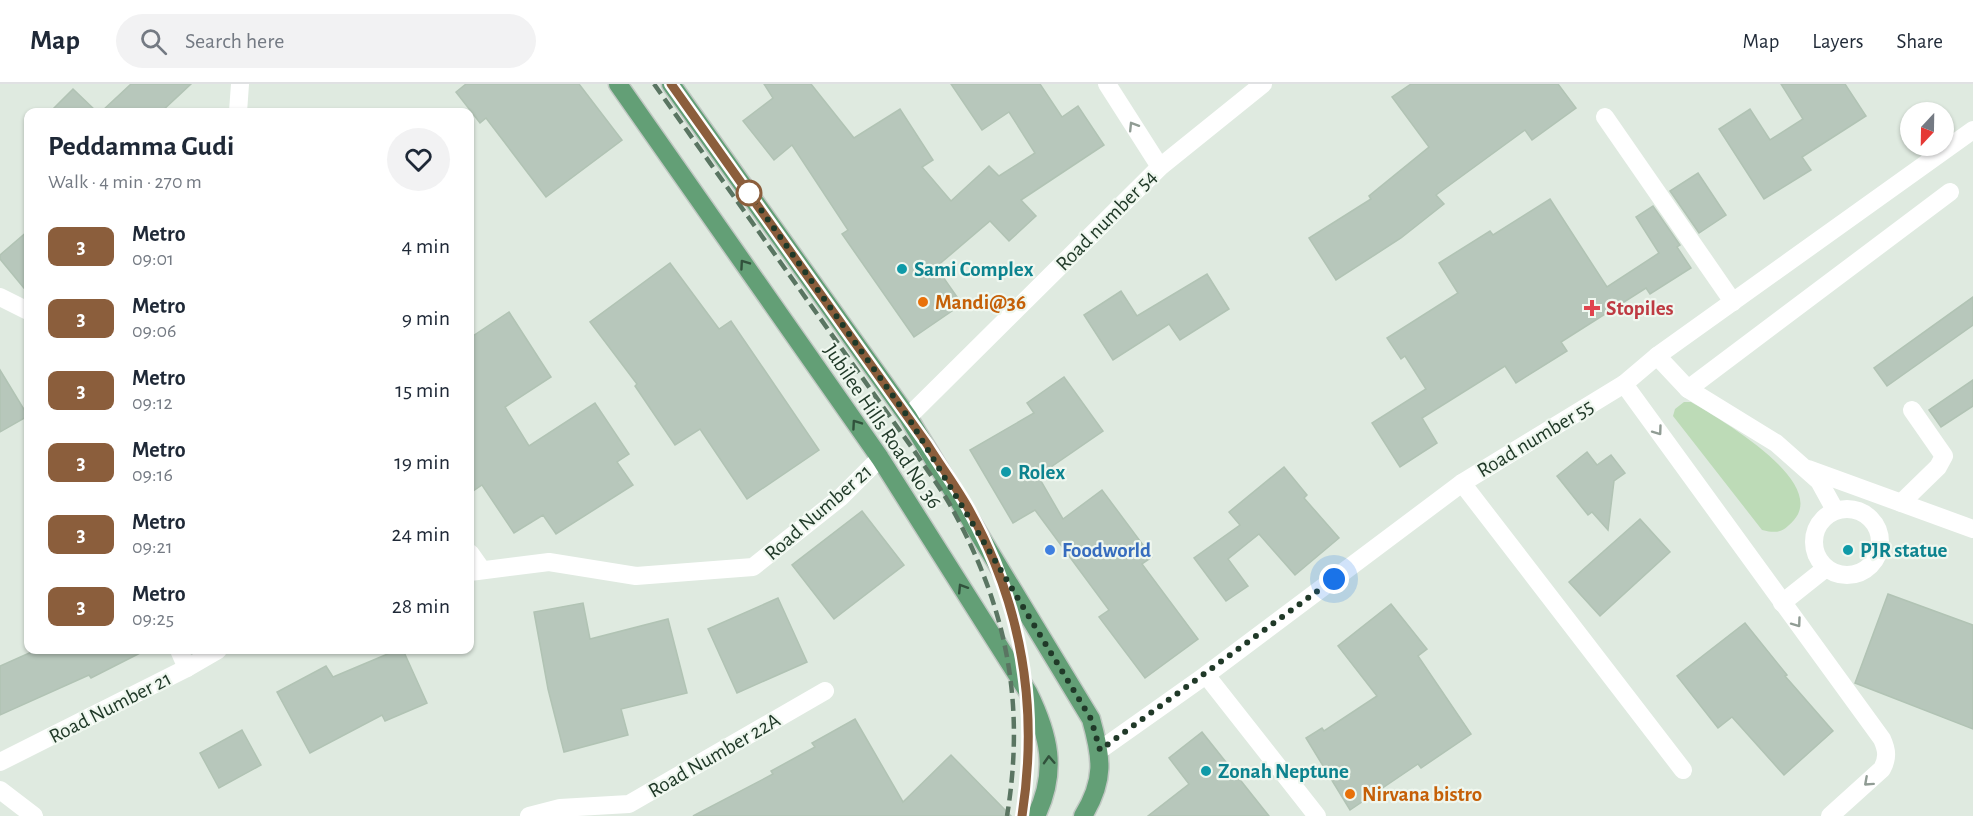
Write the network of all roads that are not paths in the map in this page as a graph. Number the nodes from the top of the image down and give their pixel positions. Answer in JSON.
{"nodes":[{"id":1,"x":240,"y":84,"type":"edge"},
{"id":2,"x":618,"y":84,"type":"edge"},
{"id":3,"x":671,"y":84,"type":"edge"},
{"id":4,"x":1107,"y":84,"type":"edge"},
{"id":5,"x":1263,"y":84,"type":"edge"},
{"id":6,"x":238,"y":108,"type":"edge"},
{"id":7,"x":1605,"y":117,"type":"dead end"},
{"id":8,"x":1973,"y":130,"type":"edge"},
{"id":9,"x":1160,"y":167,"type":"junction"},
{"id":10,"x":1950,"y":192,"type":"dead end"},
{"id":11,"x":0,"y":297,"type":"edge"},
{"id":12,"x":1733,"y":302,"type":"junction"},
{"id":13,"x":24,"y":309,"type":"edge"},
{"id":14,"x":1657,"y":356,"type":"junction"},
{"id":15,"x":1624,"y":384,"type":"junction"},
{"id":16,"x":1688,"y":389,"type":"junction"},
{"id":17,"x":1912,"y":410,"type":"dead end"},
{"id":18,"x":908,"y":417,"type":"junction"},
{"id":19,"x":880,"y":458,"type":"junction"},
{"id":20,"x":1806,"y":469,"type":"junction"},
{"id":21,"x":1462,"y":483,"type":"junction"},
{"id":22,"x":1901,"y":503,"type":"junction"},
{"id":23,"x":1835,"y":510,"type":"junction"},
{"id":24,"x":1973,"y":529,"type":"edge"},
{"id":25,"x":1826,"y":568,"type":"junction"},
{"id":26,"x":476,"y":571,"type":"edge"},
{"id":27,"x":1782,"y":603,"type":"junction"},
{"id":28,"x":181,"y":654,"type":"edge"},
{"id":29,"x":211,"y":654,"type":"edge"},
{"id":30,"x":187,"y":668,"type":"junction"},
{"id":31,"x":1206,"y":675,"type":"junction"},
{"id":32,"x":825,"y":691,"type":"dead end"},
{"id":33,"x":1100,"y":750,"type":"junction"},
{"id":34,"x":0,"y":762,"type":"edge"},
{"id":35,"x":1683,"y":770,"type":"dead end"},
{"id":36,"x":0,"y":790,"type":"edge"},
{"id":37,"x":631,"y":810,"type":"edge"},
{"id":38,"x":34,"y":816,"type":"edge"},
{"id":39,"x":528,"y":816,"type":"edge"},
{"id":40,"x":1036,"y":816,"type":"edge"},
{"id":41,"x":1083,"y":816,"type":"edge"},
{"id":42,"x":1317,"y":816,"type":"edge"},
{"id":43,"x":1830,"y":816,"type":"edge"}],
"edges":[{"from":1,"to":6,"type":"street"},
{"from":19,"to":2,"type":"main road","name":"Jubilee Hills Road No 36","one_way":true},
{"from":3,"to":18,"type":"main road","name":"Jubilee Hills Road No 36"},
{"from":9,"to":4,"type":"street","one_way":true},
{"from":5,"to":9,"type":"street","name":"Road number 54"},
{"from":7,"to":12,"type":"street"},
{"from":8,"to":12,"type":"street","name":"Road number 55"},
{"from":9,"to":18,"type":"street","name":"Road number 54"},
{"from":10,"to":16,"type":"street"},
{"from":11,"to":13,"type":"street"},
{"from":12,"to":14,"type":"street","name":"Road number 55"},
{"from":14,"to":15,"type":"street","name":"Road number 55"},
{"from":14,"to":16,"type":"street"},
{"from":15,"to":21,"type":"street","name":"Road number 55"},
{"from":15,"to":27,"type":"street","one_way":true},
{"from":16,"to":20,"type":"street"},
{"from":17,"to":22,"type":"street"},
{"from":18,"to":33,"type":"main road","name":"Jubilee Hills Road No 36"},
{"from":19,"to":26,"type":"street","name":"Road Number 21"},
{"from":40,"to":19,"type":"main road","name":"Jubilee Hills Road No 36","one_way":true},
{"from":20,"to":22,"type":"street"},
{"from":20,"to":23,"type":"street"},
{"from":21,"to":31,"type":"street","name":"Road number 55"},
{"from":21,"to":35,"type":"street"},
{"from":22,"to":24,"type":"street"},
{"from":23,"to":25,"type":"street"},
{"from":23,"to":25,"type":"street"},
{"from":25,"to":27,"type":"street"},
{"from":27,"to":43,"type":"street","one_way":true},
{"from":28,"to":30,"type":"street"},
{"from":29,"to":30,"type":"street","name":"Road Number 21"},
{"from":30,"to":34,"type":"street","name":"Road Number 21"},
{"from":31,"to":33,"type":"street","name":"Road number 55"},
{"from":31,"to":42,"type":"street"},
{"from":32,"to":37,"type":"street","name":"Road Number 22A"},
{"from":33,"to":41,"type":"main road","name":"Jubilee Hills Road No 36"},
{"from":36,"to":38,"type":"street"},
{"from":37,"to":39,"type":"street","name":"Road Number 22A"}]}
